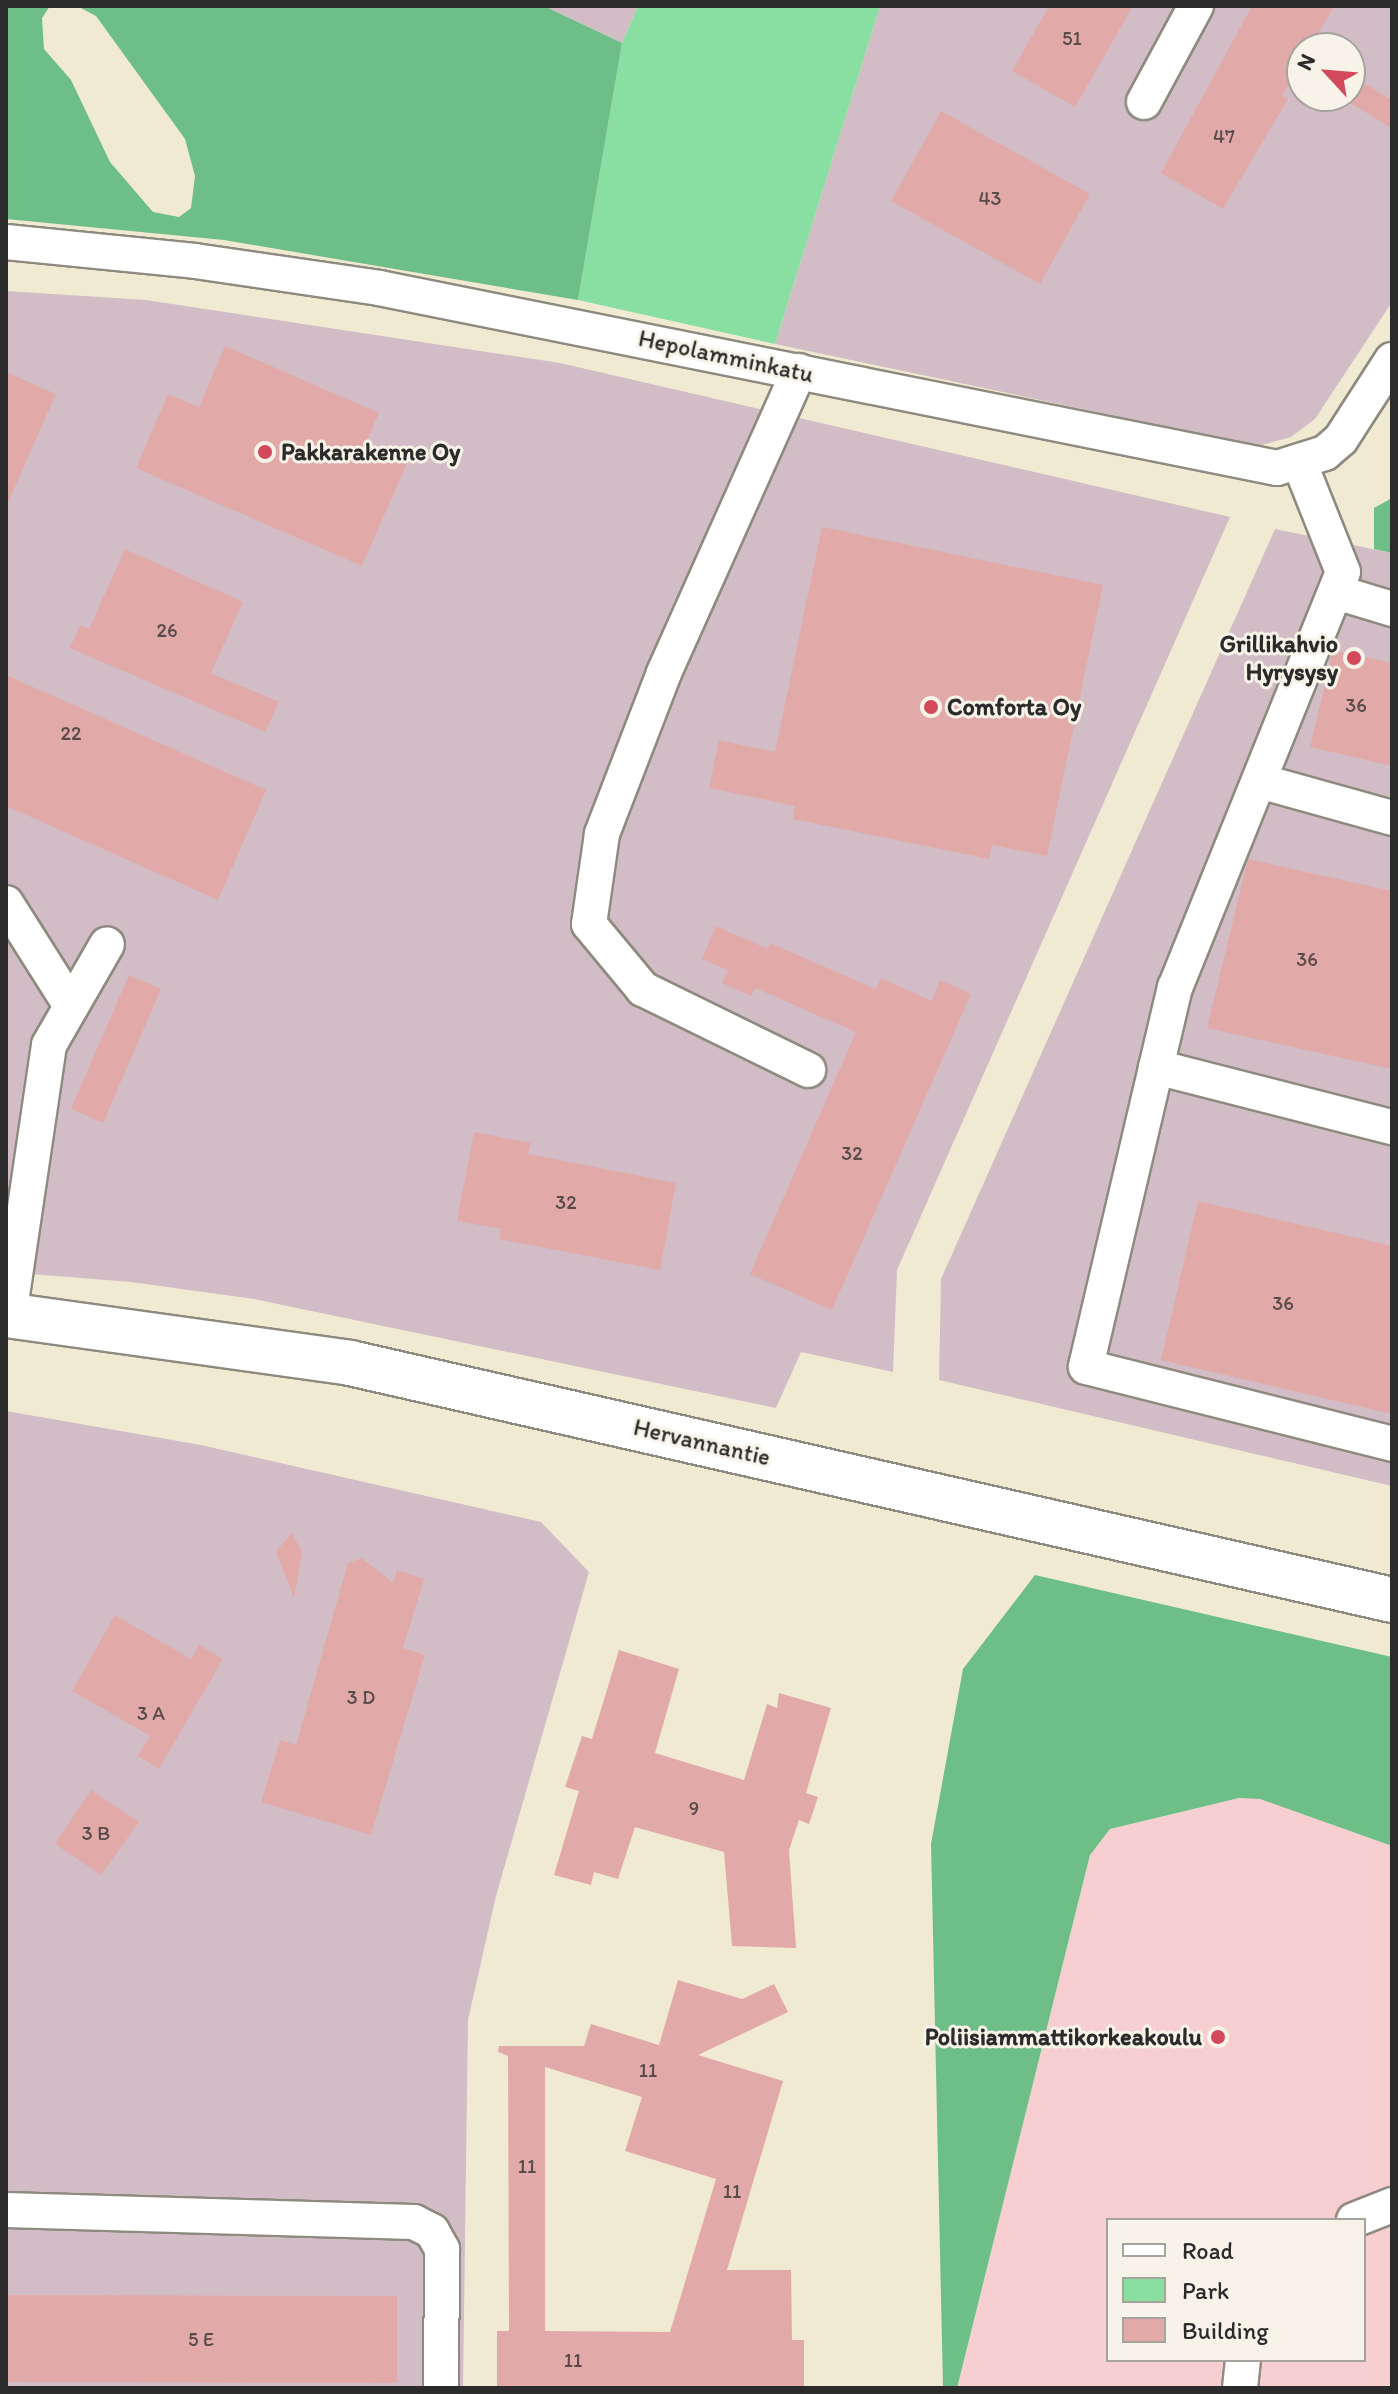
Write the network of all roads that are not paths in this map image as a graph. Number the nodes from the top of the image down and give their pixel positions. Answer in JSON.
{"nodes":[{"id":1,"x":1196,"y":6,"type":"edge"},
{"id":2,"x":1144,"y":102,"type":"dead end"},
{"id":3,"x":6,"y":242,"type":"edge"},
{"id":4,"x":1392,"y":360,"type":"edge"},
{"id":5,"x":799,"y":371,"type":"junction"},
{"id":6,"x":1300,"y":464,"type":"junction"},
{"id":7,"x":1336,"y":592,"type":"junction"},
{"id":8,"x":1392,"y":609,"type":"edge"},
{"id":9,"x":1259,"y":781,"type":"junction"},
{"id":10,"x":1392,"y":818,"type":"edge"},
{"id":11,"x":6,"y":903,"type":"edge"},
{"id":12,"x":107,"y":944,"type":"dead end"},
{"id":13,"x":71,"y":1006,"type":"junction"},
{"id":14,"x":1156,"y":1067,"type":"junction"},
{"id":15,"x":808,"y":1070,"type":"dead end"},
{"id":16,"x":1392,"y":1127,"type":"edge"},
{"id":17,"x":7,"y":1316,"type":"edge"},
{"id":18,"x":1392,"y":1444,"type":"edge"},
{"id":19,"x":1392,"y":1600,"type":"edge"},
{"id":20,"x":1392,"y":2205,"type":"edge"},
{"id":21,"x":6,"y":2210,"type":"edge"},
{"id":22,"x":1359,"y":2218,"type":"edge"},
{"id":23,"x":1243,"y":2362,"type":"edge"},
{"id":24,"x":441,"y":2388,"type":"edge"},
{"id":25,"x":1240,"y":2388,"type":"edge"}],
"edges":[{"from":1,"to":2,"type":"street"},
{"from":3,"to":5,"type":"street","name":"Hepolamminkatu"},
{"from":4,"to":6,"type":"street","name":"Hepolamminkatu"},
{"from":5,"to":6,"type":"street","name":"Hepolamminkatu"},
{"from":5,"to":15,"type":"street"},
{"from":6,"to":7,"type":"street"},
{"from":7,"to":8,"type":"street"},
{"from":7,"to":9,"type":"street"},
{"from":9,"to":10,"type":"street"},
{"from":9,"to":14,"type":"street"},
{"from":11,"to":13,"type":"street"},
{"from":12,"to":13,"type":"street"},
{"from":13,"to":17,"type":"street"},
{"from":14,"to":16,"type":"street"},
{"from":14,"to":18,"type":"street"},
{"from":17,"to":19,"type":"main road","name":"Hervannantie"},
{"from":20,"to":22,"type":"street"},
{"from":21,"to":24,"type":"street"},
{"from":23,"to":25,"type":"street"}]}
